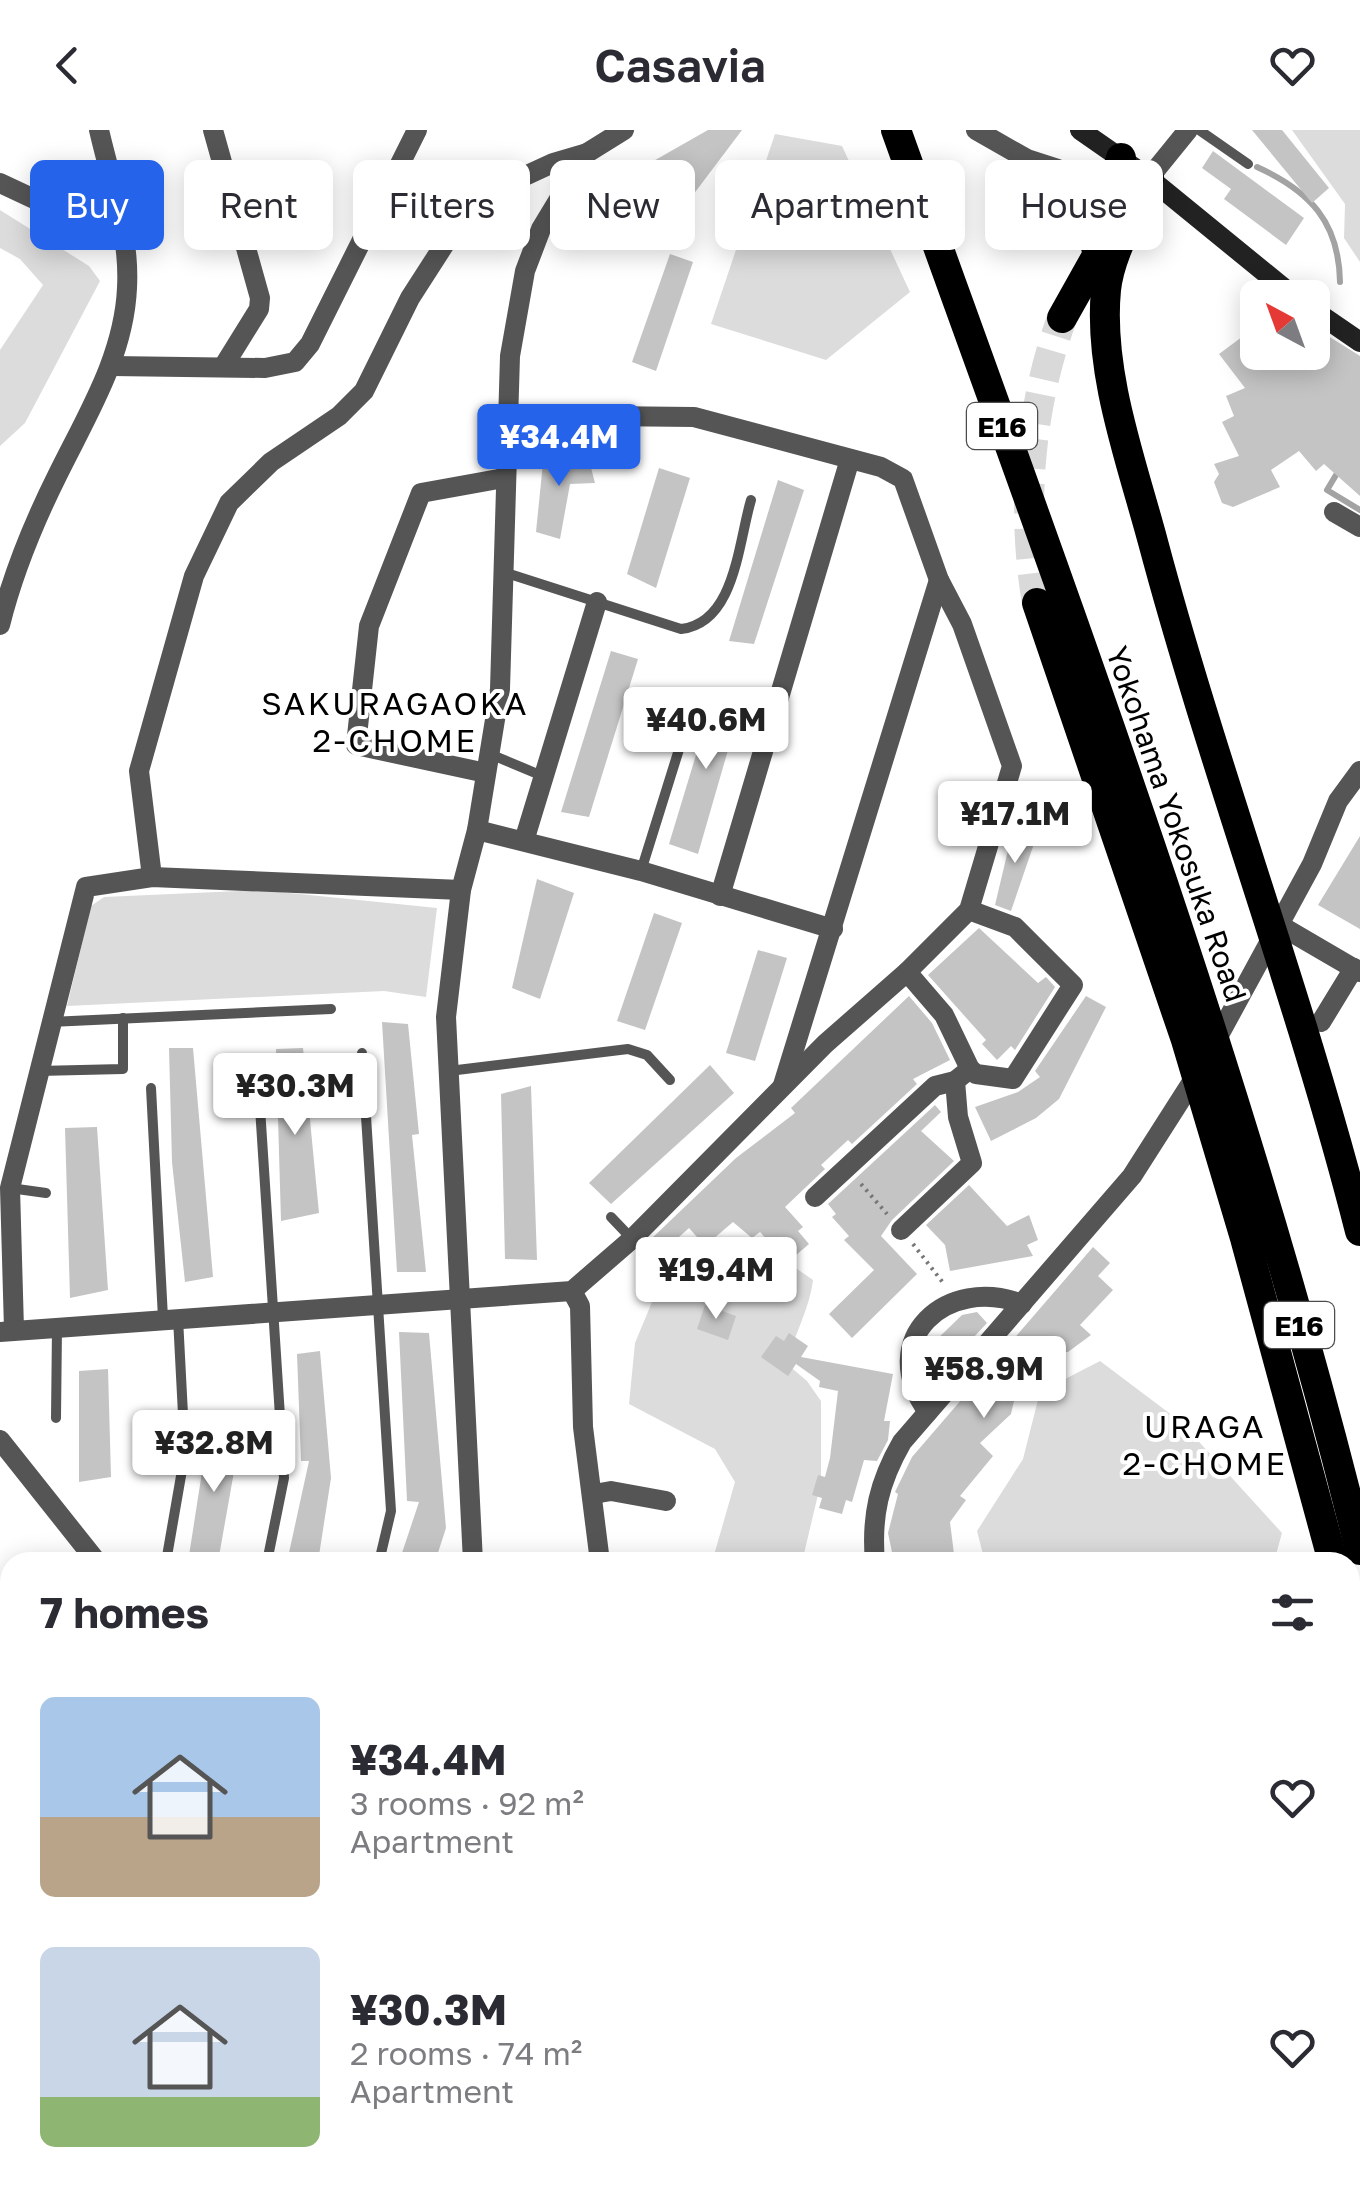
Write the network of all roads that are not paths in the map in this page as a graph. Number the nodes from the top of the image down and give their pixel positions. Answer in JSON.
{"nodes":[{"id":1,"x":99,"y":130,"type":"edge"},
{"id":2,"x":213,"y":130,"type":"edge"},
{"id":3,"x":417,"y":130,"type":"edge"},
{"id":4,"x":624,"y":130,"type":"edge"},
{"id":5,"x":896,"y":130,"type":"edge"},
{"id":6,"x":911,"y":130,"type":"edge"},
{"id":7,"x":976,"y":130,"type":"edge"},
{"id":8,"x":1080,"y":130,"type":"edge"},
{"id":9,"x":1188,"y":130,"type":"edge"},
{"id":10,"x":1199,"y":130,"type":"edge"},
{"id":11,"x":587,"y":153,"type":"junction"},
{"id":12,"x":1121,"y":158,"type":"junction"},
{"id":13,"x":106,"y":160,"type":"edge"},
{"id":14,"x":1030,"y":160,"type":"edge"},
{"id":15,"x":1124,"y":160,"type":"edge"},
{"id":16,"x":1163,"y":161,"type":"edge"},
{"id":17,"x":1248,"y":164,"type":"dead end"},
{"id":18,"x":0,"y":183,"type":"edge"},
{"id":19,"x":1163,"y":189,"type":"edge"},
{"id":20,"x":30,"y":197,"type":"edge"},
{"id":21,"x":126,"y":250,"type":"edge"},
{"id":22,"x":1099,"y":250,"type":"edge"},
{"id":23,"x":1116,"y":250,"type":"edge"},
{"id":24,"x":1092,"y":260,"type":"junction"},
{"id":25,"x":1274,"y":280,"type":"edge"},
{"id":26,"x":1062,"y":318,"type":"tunnel mouth"},
{"id":27,"x":1330,"y":321,"type":"edge"},
{"id":28,"x":1360,"y":342,"type":"edge"},
{"id":29,"x":112,"y":366,"type":"junction"},
{"id":30,"x":223,"y":367,"type":"junction"},
{"id":31,"x":506,"y":415,"type":"junction"},
{"id":32,"x":850,"y":459,"type":"junction"},
{"id":33,"x":504,"y":478,"type":"junction"},
{"id":34,"x":751,"y":500,"type":"dead end"},
{"id":35,"x":1334,"y":512,"type":"dead end"},
{"id":36,"x":1360,"y":527,"type":"edge"},
{"id":37,"x":502,"y":571,"type":"junction"},
{"id":38,"x":939,"y":580,"type":"junction"},
{"id":39,"x":598,"y":602,"type":"junction"},
{"id":40,"x":1037,"y":603,"type":"tunnel mouth"},
{"id":41,"x":0,"y":625,"type":"edge"},
{"id":42,"x":680,"y":744,"type":"dead end"},
{"id":43,"x":488,"y":764,"type":"junction"},
{"id":44,"x":1360,"y":771,"type":"edge"},
{"id":45,"x":540,"y":775,"type":"junction"},
{"id":46,"x":478,"y":830,"type":"junction"},
{"id":47,"x":524,"y":841,"type":"junction"},
{"id":48,"x":641,"y":870,"type":"junction"},
{"id":49,"x":152,"y":877,"type":"junction"},
{"id":50,"x":461,"y":890,"type":"junction"},
{"id":51,"x":720,"y":896,"type":"junction"},
{"id":52,"x":969,"y":910,"type":"junction"},
{"id":53,"x":1271,"y":915,"type":"junction"},
{"id":54,"x":833,"y":929,"type":"junction"},
{"id":55,"x":1194,"y":956,"type":"junction"},
{"id":56,"x":1357,"y":970,"type":"edge"},
{"id":57,"x":908,"y":972,"type":"junction"},
{"id":58,"x":330,"y":1009,"type":"dead end"},
{"id":59,"x":123,"y":1018,"type":"junction"},
{"id":60,"x":49,"y":1022,"type":"junction"},
{"id":61,"x":1321,"y":1022,"type":"dead end"},
{"id":62,"x":362,"y":1054,"type":"dead end"},
{"id":63,"x":37,"y":1071,"type":"junction"},
{"id":64,"x":449,"y":1071,"type":"junction"},
{"id":65,"x":962,"y":1075,"type":"junction"},
{"id":66,"x":258,"y":1077,"type":"dead end"},
{"id":67,"x":670,"y":1080,"type":"dead end"},
{"id":68,"x":152,"y":1088,"type":"dead end"},
{"id":69,"x":780,"y":1091,"type":"junction"},
{"id":70,"x":1239,"y":1096,"type":"junction"},
{"id":71,"x":10,"y":1188,"type":"junction"},
{"id":72,"x":46,"y":1192,"type":"dead end"},
{"id":73,"x":815,"y":1196,"type":"dead end"},
{"id":74,"x":612,"y":1217,"type":"dead end"},
{"id":75,"x":901,"y":1230,"type":"dead end"},
{"id":76,"x":1360,"y":1231,"type":"edge"},
{"id":77,"x":632,"y":1239,"type":"junction"},
{"id":78,"x":572,"y":1291,"type":"junction"},
{"id":79,"x":462,"y":1296,"type":"junction"},
{"id":80,"x":376,"y":1302,"type":"junction"},
{"id":81,"x":1022,"y":1304,"type":"junction"},
{"id":82,"x":272,"y":1310,"type":"junction"},
{"id":83,"x":171,"y":1318,"type":"junction"},
{"id":84,"x":57,"y":1326,"type":"junction"},
{"id":85,"x":7,"y":1330,"type":"edge"},
{"id":86,"x":928,"y":1412,"type":"junction"},
{"id":87,"x":56,"y":1418,"type":"dead end"},
{"id":88,"x":0,"y":1440,"type":"edge"},
{"id":89,"x":1360,"y":1467,"type":"edge"},
{"id":90,"x":594,"y":1494,"type":"junction"},
{"id":91,"x":666,"y":1501,"type":"dead end"},
{"id":92,"x":1360,"y":1550,"type":"edge"},
{"id":93,"x":90,"y":1552,"type":"edge"},
{"id":94,"x":168,"y":1552,"type":"edge"},
{"id":95,"x":269,"y":1552,"type":"edge"},
{"id":96,"x":381,"y":1552,"type":"edge"},
{"id":97,"x":473,"y":1552,"type":"edge"},
{"id":98,"x":599,"y":1552,"type":"edge"},
{"id":99,"x":874,"y":1552,"type":"edge"},
{"id":100,"x":1330,"y":1552,"type":"edge"}],
"edges":[{"from":1,"to":13,"type":"street"},
{"from":2,"to":30,"type":"street"},
{"from":3,"to":30,"type":"street"},
{"from":4,"to":11,"type":"street"},
{"from":5,"to":55,"type":"highway","name":"Yokohama Yokosuka Road","number":"E16"},
{"from":6,"to":55,"type":"highway","name":"Yokohama Yokosuka Road","number":"E16"},
{"from":7,"to":14,"type":"street"},
{"from":8,"to":12,"type":"main road"},
{"from":9,"to":16,"type":"street"},
{"from":10,"to":17,"type":"lane"},
{"from":11,"to":31,"type":"street"},
{"from":11,"to":49,"type":"street"},
{"from":12,"to":15,"type":"main road"},
{"from":12,"to":24,"type":"highway"},
{"from":18,"to":20,"type":"street"},
{"from":19,"to":25,"type":"main road"},
{"from":21,"to":29,"type":"street"},
{"from":22,"to":24,"type":"highway"},
{"from":23,"to":53,"type":"highway"},
{"from":24,"to":26,"type":"highway"},
{"from":27,"to":28,"type":"main road"},
{"from":29,"to":30,"type":"street"},
{"from":29,"to":41,"type":"street"},
{"from":31,"to":32,"type":"street"},
{"from":31,"to":33,"type":"street"},
{"from":32,"to":38,"type":"street"},
{"from":32,"to":51,"type":"street"},
{"from":33,"to":37,"type":"street"},
{"from":33,"to":43,"type":"street"},
{"from":34,"to":39,"type":"lane"},
{"from":35,"to":36,"type":"street"},
{"from":37,"to":39,"type":"lane"},
{"from":37,"to":43,"type":"street"},
{"from":38,"to":52,"type":"street"},
{"from":38,"to":54,"type":"street"},
{"from":39,"to":45,"type":"street"},
{"from":40,"to":100,"type":"highway"},
{"from":42,"to":48,"type":"lane"},
{"from":43,"to":45,"type":"lane"},
{"from":43,"to":46,"type":"street"},
{"from":44,"to":53,"type":"street"},
{"from":45,"to":47,"type":"street"},
{"from":46,"to":47,"type":"street"},
{"from":46,"to":50,"type":"street"},
{"from":47,"to":48,"type":"street"},
{"from":48,"to":51,"type":"street"},
{"from":49,"to":50,"type":"street"},
{"from":49,"to":60,"type":"street"},
{"from":50,"to":64,"type":"street"},
{"from":51,"to":54,"type":"street"},
{"from":52,"to":57,"type":"street"},
{"from":52,"to":65,"type":"street"},
{"from":53,"to":56,"type":"street"},
{"from":53,"to":76,"type":"highway"},
{"from":53,"to":81,"type":"street"},
{"from":54,"to":69,"type":"street"},
{"from":55,"to":70,"type":"highway","name":"Yokohama Yokosuka Road","number":"E16"},
{"from":56,"to":61,"type":"street"},
{"from":57,"to":65,"type":"street"},
{"from":57,"to":69,"type":"street"},
{"from":58,"to":59,"type":"lane"},
{"from":59,"to":60,"type":"lane"},
{"from":59,"to":63,"type":"lane"},
{"from":60,"to":63,"type":"street"},
{"from":62,"to":80,"type":"lane"},
{"from":63,"to":71,"type":"street"},
{"from":64,"to":67,"type":"lane"},
{"from":64,"to":79,"type":"street"},
{"from":65,"to":73,"type":"street"},
{"from":65,"to":75,"type":"street"},
{"from":66,"to":82,"type":"lane"},
{"from":68,"to":83,"type":"lane"},
{"from":69,"to":77,"type":"street"},
{"from":70,"to":89,"type":"highway","name":"Yokohama Yokosuka Road","number":"E16"},
{"from":70,"to":92,"type":"highway","name":"Yokohama Yokosuka Road","number":"E16"},
{"from":71,"to":72,"type":"lane"},
{"from":71,"to":85,"type":"street"},
{"from":74,"to":77,"type":"lane"},
{"from":77,"to":78,"type":"street"},
{"from":78,"to":79,"type":"street"},
{"from":78,"to":90,"type":"street"},
{"from":79,"to":80,"type":"street"},
{"from":79,"to":97,"type":"street"},
{"from":80,"to":82,"type":"street"},
{"from":80,"to":96,"type":"lane"},
{"from":81,"to":86,"type":"street"},
{"from":81,"to":86,"type":"street"},
{"from":82,"to":83,"type":"street"},
{"from":82,"to":95,"type":"lane"},
{"from":83,"to":84,"type":"street"},
{"from":83,"to":94,"type":"lane"},
{"from":84,"to":85,"type":"street"},
{"from":84,"to":87,"type":"lane"},
{"from":86,"to":99,"type":"street"},
{"from":88,"to":93,"type":"street"},
{"from":90,"to":91,"type":"street"},
{"from":90,"to":98,"type":"street"}]}
